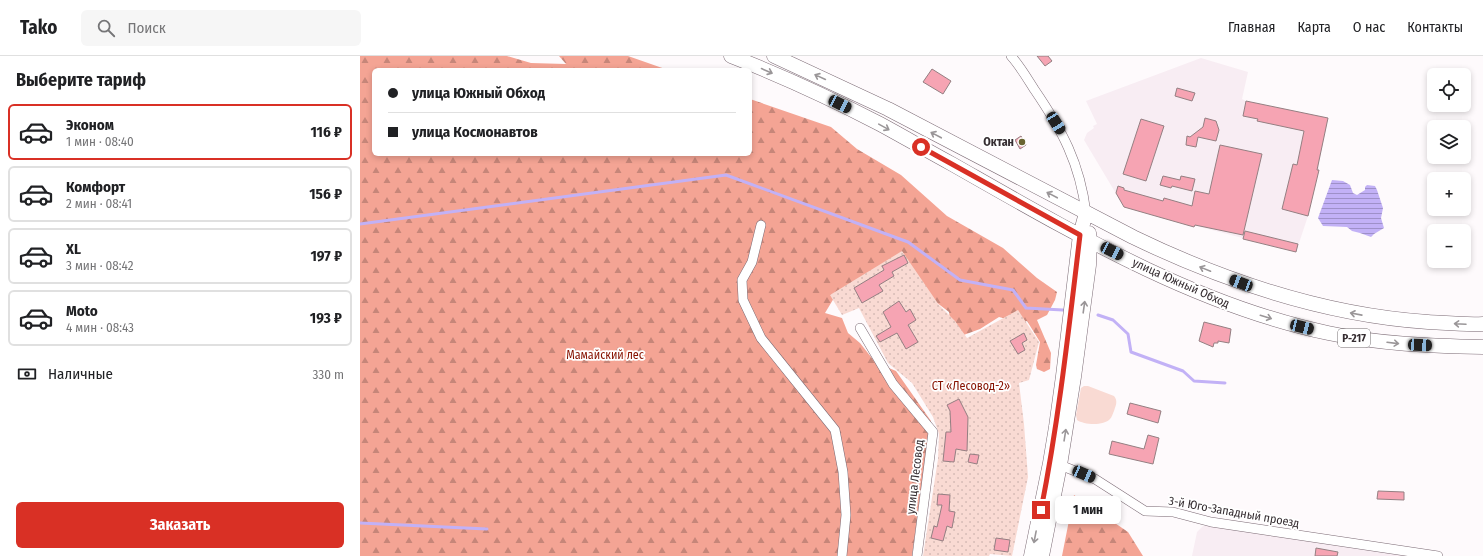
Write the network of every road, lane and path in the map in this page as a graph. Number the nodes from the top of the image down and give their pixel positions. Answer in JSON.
{"nodes":[{"id":1,"x":731,"y":56,"type":"edge"},
{"id":2,"x":774,"y":56,"type":"edge"},
{"id":3,"x":1011,"y":56,"type":"edge"},
{"id":4,"x":1086,"y":213,"type":"junction"},
{"id":5,"x":761,"y":225,"type":"dead end"},
{"id":6,"x":1085,"y":238,"type":"junction"},
{"id":7,"x":1483,"y":324,"type":"edge"},
{"id":8,"x":860,"y":328,"type":"dead end"},
{"id":9,"x":1483,"y":347,"type":"edge"},
{"id":10,"x":1060,"y":465,"type":"junction"},
{"id":11,"x":842,"y":556,"type":"edge"},
{"id":12,"x":917,"y":556,"type":"edge"},
{"id":13,"x":1031,"y":556,"type":"edge"},
{"id":14,"x":1042,"y":556,"type":"edge"},
{"id":15,"x":1438,"y":556,"type":"edge"}],
"edges":[{"from":1,"to":6,"type":"main road","name":"улица Южный Обход","number":"Р-217","one_way":true},
{"from":4,"to":2,"type":"main road","name":"улица Южный Обход","number":"Р-217","one_way":true},
{"from":3,"to":4,"type":"street"},
{"from":4,"to":6,"type":"main road"},
{"from":7,"to":4,"type":"main road","name":"улица Южный Обход","number":"Р-217","one_way":true},
{"from":5,"to":11,"type":"street"},
{"from":6,"to":9,"type":"main road","name":"улица Южный Обход","number":"Р-217","one_way":true},
{"from":10,"to":6,"type":"main road","one_way":true},
{"from":6,"to":13,"type":"main road","one_way":true},
{"from":8,"to":12,"type":"street","name":"улица Лесовод"},
{"from":10,"to":14,"type":"main road"},
{"from":10,"to":15,"type":"street","name":"3-й Юго-Западный проезд"}]}
